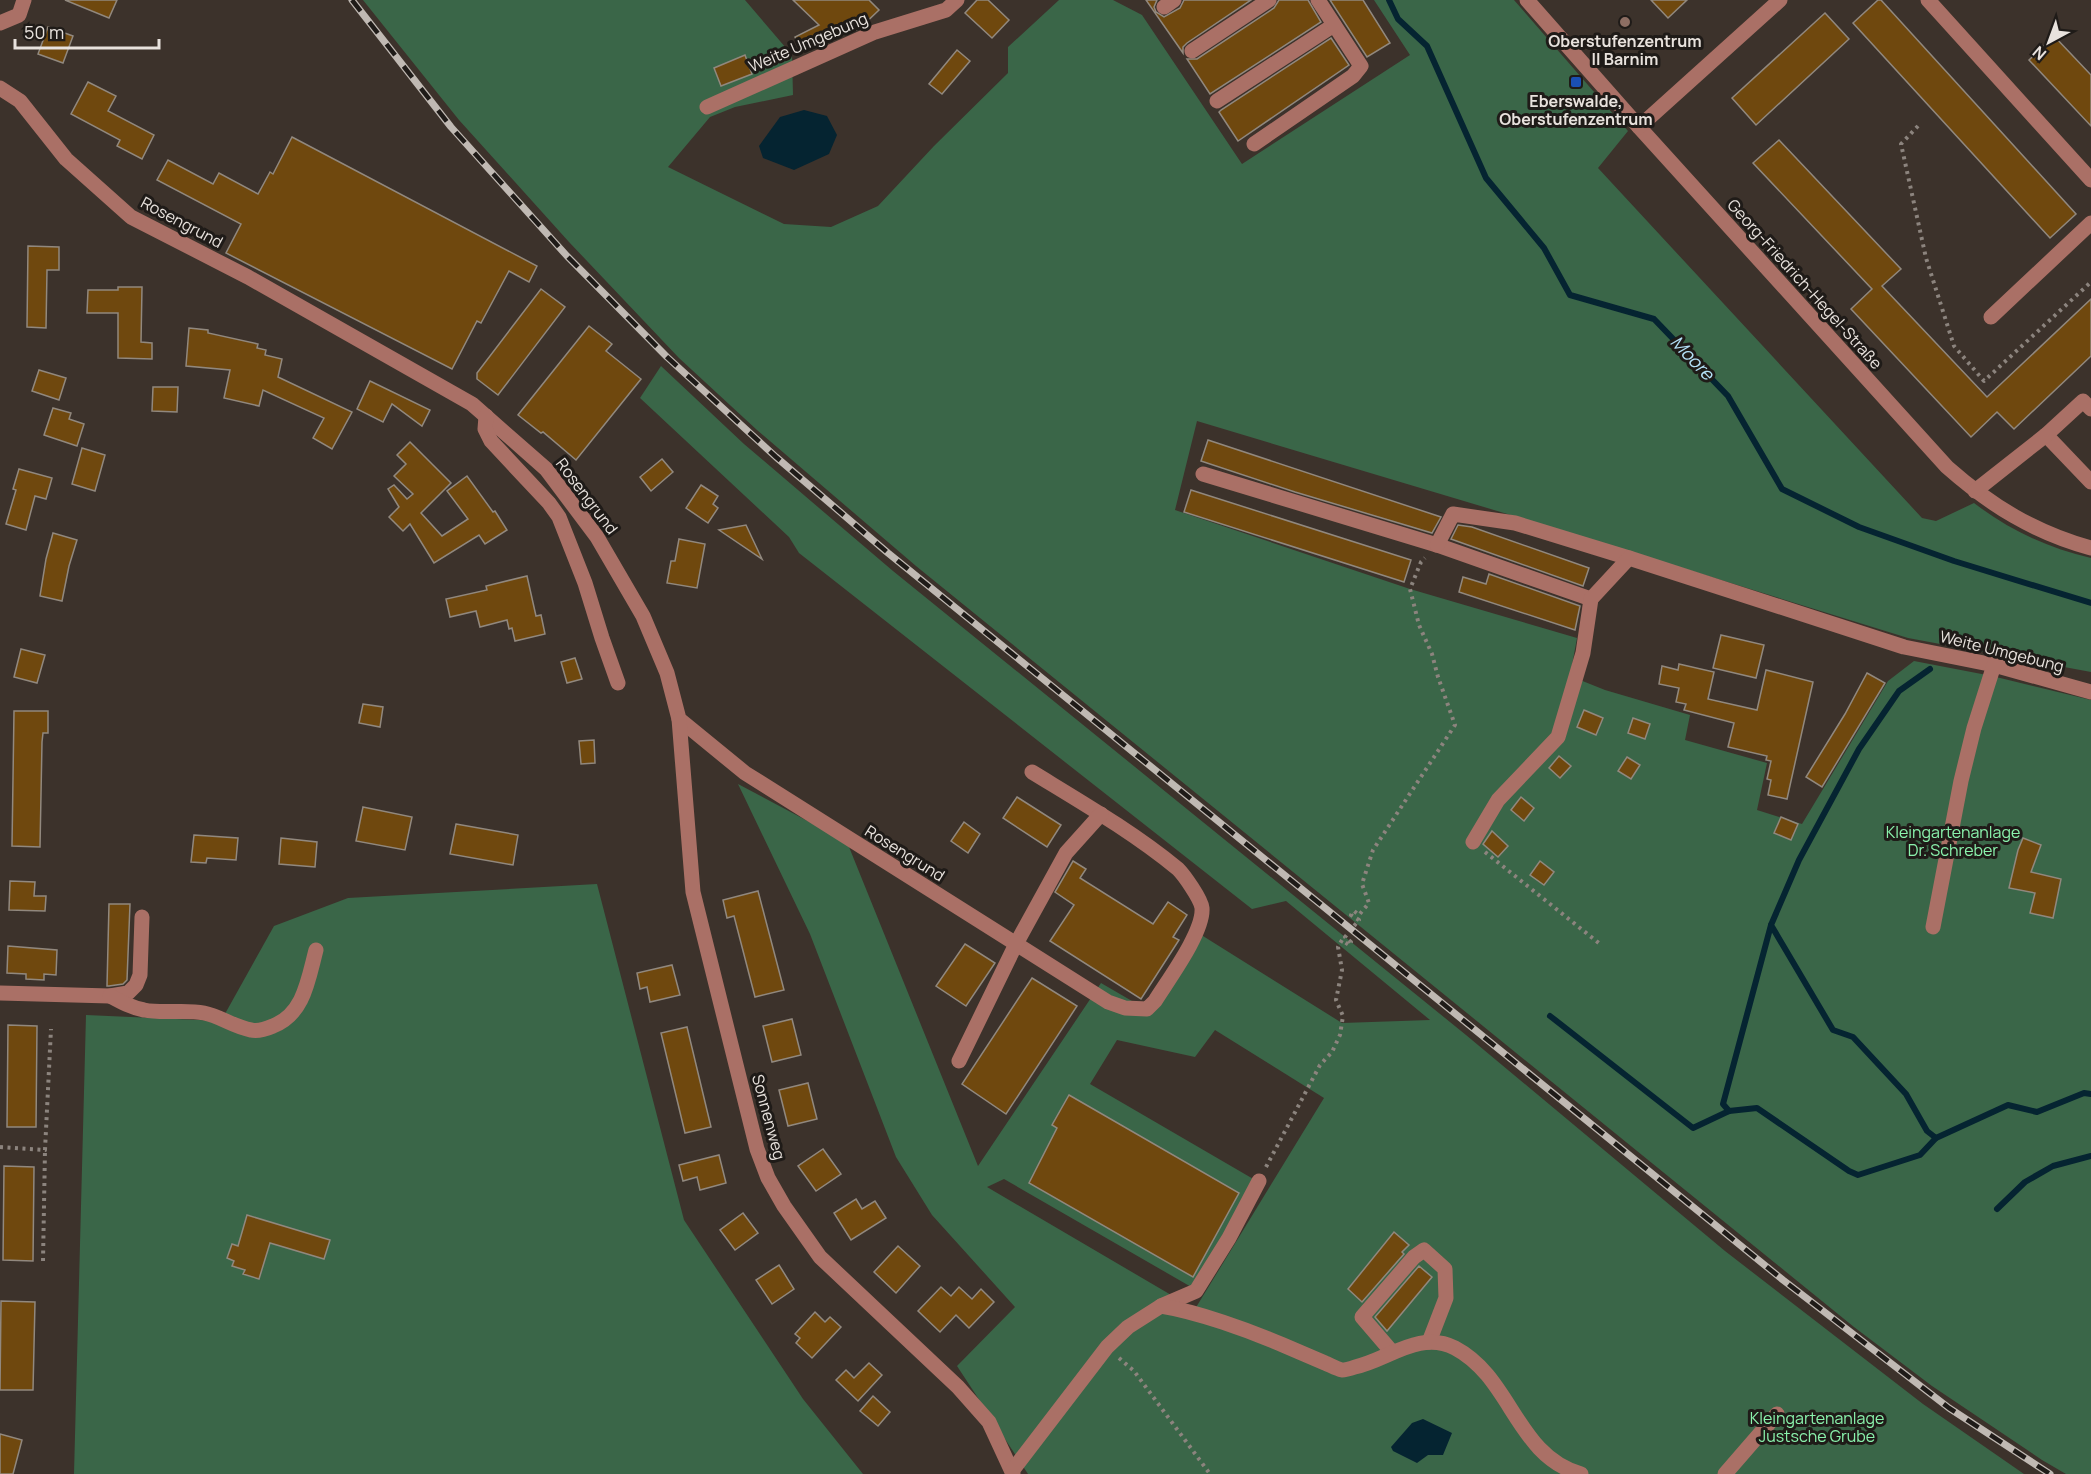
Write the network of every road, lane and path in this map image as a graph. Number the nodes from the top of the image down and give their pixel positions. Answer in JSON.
{"nodes":[{"id":1,"x":24,"y":0,"type":"edge"},
{"id":2,"x":957,"y":0,"type":"edge"},
{"id":3,"x":1269,"y":0,"type":"edge"},
{"id":4,"x":1318,"y":0,"type":"edge"},
{"id":5,"x":1527,"y":0,"type":"edge"},
{"id":6,"x":1780,"y":0,"type":"edge"},
{"id":7,"x":1928,"y":0,"type":"edge"},
{"id":8,"x":0,"y":24,"type":"edge"},
{"id":9,"x":1334,"y":25,"type":"junction"},
{"id":10,"x":1192,"y":51,"type":"dead end"},
{"id":11,"x":0,"y":88,"type":"edge"},
{"id":12,"x":1217,"y":101,"type":"dead end"},
{"id":13,"x":707,"y":107,"type":"dead end"},
{"id":14,"x":1918,"y":126,"type":"dead end"},
{"id":15,"x":1639,"y":127,"type":"junction"},
{"id":16,"x":1254,"y":144,"type":"dead end"},
{"id":17,"x":2091,"y":180,"type":"edge"},
{"id":18,"x":2091,"y":223,"type":"edge"},
{"id":19,"x":2091,"y":282,"type":"edge"},
{"id":20,"x":1991,"y":317,"type":"dead end"},
{"id":21,"x":2091,"y":409,"type":"edge"},
{"id":22,"x":486,"y":416,"type":"junction"},
{"id":23,"x":2046,"y":435,"type":"junction"},
{"id":24,"x":1203,"y":474,"type":"dead end"},
{"id":25,"x":2091,"y":482,"type":"edge"},
{"id":26,"x":1975,"y":491,"type":"junction"},
{"id":27,"x":1437,"y":545,"type":"junction"},
{"id":28,"x":2091,"y":548,"type":"edge"},
{"id":29,"x":1629,"y":558,"type":"junction"},
{"id":30,"x":1591,"y":599,"type":"junction"},
{"id":31,"x":1994,"y":665,"type":"junction"},
{"id":32,"x":618,"y":683,"type":"dead end"},
{"id":33,"x":2091,"y":692,"type":"edge"},
{"id":34,"x":679,"y":719,"type":"junction"},
{"id":35,"x":1032,"y":772,"type":"dead end"},
{"id":36,"x":1101,"y":814,"type":"junction"},
{"id":37,"x":1473,"y":842,"type":"joint"},
{"id":38,"x":142,"y":917,"type":"dead end"},
{"id":39,"x":1933,"y":927,"type":"dead end"},
{"id":40,"x":1016,"y":944,"type":"junction"},
{"id":41,"x":1600,"y":944,"type":"dead end"},
{"id":42,"x":316,"y":950,"type":"dead end"},
{"id":43,"x":0,"y":993,"type":"edge"},
{"id":44,"x":110,"y":996,"type":"junction"},
{"id":45,"x":51,"y":1029,"type":"dead end"},
{"id":46,"x":959,"y":1061,"type":"dead end"},
{"id":47,"x":0,"y":1147,"type":"edge"},
{"id":48,"x":45,"y":1150,"type":"junction"},
{"id":49,"x":1258,"y":1181,"type":"joint"},
{"id":50,"x":43,"y":1261,"type":"dead end"},
{"id":51,"x":1161,"y":1306,"type":"junction"},
{"id":52,"x":1429,"y":1342,"type":"junction"},
{"id":53,"x":1107,"y":1347,"type":"junction"},
{"id":54,"x":1392,"y":1352,"type":"junction"},
{"id":55,"x":1777,"y":1414,"type":"dead end"},
{"id":56,"x":1013,"y":1473,"type":"edge"},
{"id":57,"x":1210,"y":1474,"type":"edge"},
{"id":58,"x":1581,"y":1474,"type":"edge"},
{"id":59,"x":1725,"y":1474,"type":"edge"}],
"edges":[{"from":1,"to":8,"type":"street"},
{"from":2,"to":13,"type":"street","name":"Weite Umgebung"},
{"from":3,"to":10,"type":"street"},
{"from":4,"to":9,"type":"street"},
{"from":5,"to":15,"type":"street","name":"Georg-Friedrich-Hegel-Straße"},
{"from":6,"to":15,"type":"street"},
{"from":7,"to":17,"type":"street"},
{"from":9,"to":12,"type":"street"},
{"from":9,"to":16,"type":"street"},
{"from":11,"to":22,"type":"street","name":"Rosengrund"},
{"from":14,"to":19,"type":"path"},
{"from":15,"to":26,"type":"street","name":"Georg-Friedrich-Hegel-Straße"},
{"from":18,"to":20,"type":"street"},
{"from":21,"to":23,"type":"street"},
{"from":22,"to":32,"type":"street"},
{"from":22,"to":34,"type":"street","name":"Rosengrund"},
{"from":23,"to":25,"type":"street"},
{"from":23,"to":26,"type":"street"},
{"from":24,"to":27,"type":"street"},
{"from":26,"to":28,"type":"street","name":"Georg-Friedrich-Hegel-Straße"},
{"from":27,"to":29,"type":"street","name":"Weite Umgebung"},
{"from":27,"to":30,"type":"street"},
{"from":27,"to":49,"type":"path"},
{"from":29,"to":30,"type":"street"},
{"from":29,"to":31,"type":"street","name":"Weite Umgebung"},
{"from":30,"to":37,"type":"street"},
{"from":31,"to":33,"type":"street","name":"Weite Umgebung"},
{"from":31,"to":39,"type":"street"},
{"from":34,"to":40,"type":"street","name":"Rosengrund"},
{"from":34,"to":56,"type":"street","name":"Sonnenweg"},
{"from":35,"to":36,"type":"street"},
{"from":36,"to":40,"type":"street"},
{"from":36,"to":40,"type":"street"},
{"from":37,"to":41,"type":"path"},
{"from":38,"to":44,"type":"street"},
{"from":40,"to":46,"type":"street"},
{"from":42,"to":44,"type":"street"},
{"from":43,"to":44,"type":"street"},
{"from":45,"to":48,"type":"path"},
{"from":47,"to":48,"type":"path"},
{"from":48,"to":50,"type":"path"},
{"from":49,"to":51,"type":"street"},
{"from":51,"to":53,"type":"street"},
{"from":51,"to":54,"type":"street"},
{"from":52,"to":54,"type":"street"},
{"from":52,"to":54,"type":"street"},
{"from":52,"to":58,"type":"street"},
{"from":53,"to":56,"type":"street"},
{"from":53,"to":57,"type":"path"},
{"from":55,"to":59,"type":"street"}]}
